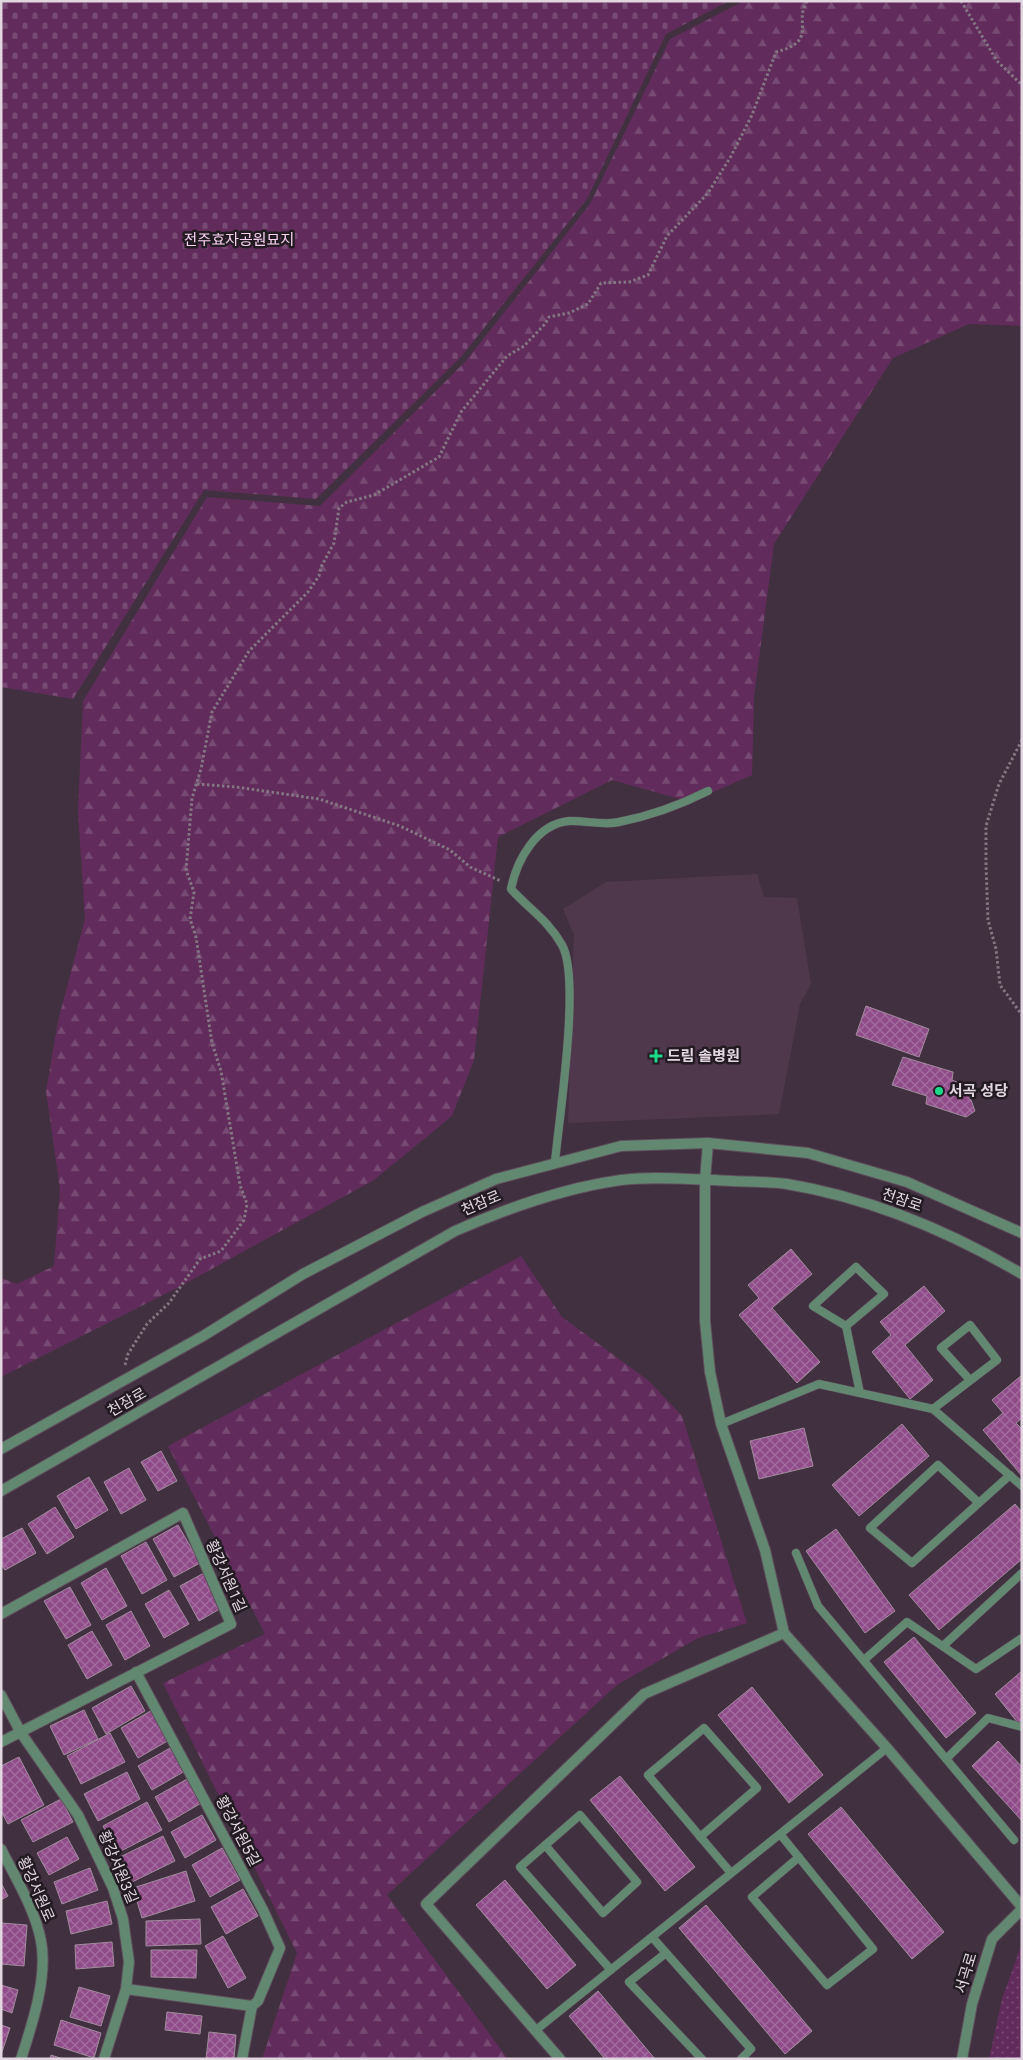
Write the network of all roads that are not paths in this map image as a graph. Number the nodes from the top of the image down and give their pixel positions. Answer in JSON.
{"nodes":[{"id":1,"x":708,"y":790,"type":"dead end"},
{"id":2,"x":708,"y":1142,"type":"junction"},
{"id":3,"x":555,"y":1162,"type":"junction"},
{"id":4,"x":705,"y":1180,"type":"junction"},
{"id":5,"x":1022,"y":1233,"type":"edge"},
{"id":6,"x":1022,"y":1274,"type":"edge"},
{"id":7,"x":846,"y":1326,"type":"junction"},
{"id":8,"x":970,"y":1380,"type":"junction"},
{"id":9,"x":860,"y":1393,"type":"junction"},
{"id":10,"x":933,"y":1409,"type":"junction"},
{"id":11,"x":721,"y":1424,"type":"junction"},
{"id":12,"x":1,"y":1449,"type":"edge"},
{"id":13,"x":1010,"y":1475,"type":"junction"},
{"id":14,"x":1022,"y":1486,"type":"edge"},
{"id":15,"x":1,"y":1491,"type":"edge"},
{"id":16,"x":978,"y":1503,"type":"junction"},
{"id":17,"x":796,"y":1553,"type":"dead end"},
{"id":18,"x":1022,"y":1573,"type":"edge"},
{"id":19,"x":1,"y":1614,"type":"edge"},
{"id":20,"x":784,"y":1633,"type":"junction"},
{"id":21,"x":1022,"y":1638,"type":"edge"},
{"id":22,"x":943,"y":1646,"type":"junction"},
{"id":23,"x":864,"y":1660,"type":"junction"},
{"id":24,"x":136,"y":1672,"type":"junction"},
{"id":25,"x":1,"y":1695,"type":"edge"},
{"id":26,"x":1022,"y":1727,"type":"edge"},
{"id":27,"x":21,"y":1733,"type":"junction"},
{"id":28,"x":1,"y":1742,"type":"edge"},
{"id":29,"x":887,"y":1748,"type":"junction"},
{"id":30,"x":946,"y":1759,"type":"junction"},
{"id":31,"x":780,"y":1834,"type":"junction"},
{"id":32,"x":700,"y":1837,"type":"junction"},
{"id":33,"x":1014,"y":1840,"type":"dead end"},
{"id":34,"x":545,"y":1845,"type":"junction"},
{"id":35,"x":1,"y":1849,"type":"edge"},
{"id":36,"x":799,"y":1857,"type":"junction"},
{"id":37,"x":731,"y":1873,"type":"junction"},
{"id":38,"x":1022,"y":1908,"type":"edge"},
{"id":39,"x":652,"y":1937,"type":"junction"},
{"id":40,"x":666,"y":1952,"type":"junction"},
{"id":41,"x":611,"y":1970,"type":"junction"},
{"id":42,"x":126,"y":1989,"type":"junction"},
{"id":43,"x":252,"y":2006,"type":"junction"},
{"id":44,"x":536,"y":2030,"type":"junction"},
{"id":45,"x":21,"y":2059,"type":"edge"},
{"id":46,"x":104,"y":2059,"type":"edge"},
{"id":47,"x":242,"y":2059,"type":"edge"},
{"id":48,"x":560,"y":2059,"type":"edge"},
{"id":49,"x":702,"y":2059,"type":"edge"},
{"id":50,"x":742,"y":2059,"type":"edge"},
{"id":51,"x":962,"y":2059,"type":"edge"}],
"edges":[{"from":1,"to":3,"type":"lane"},
{"from":2,"to":3,"type":"street","name":"천잠로"},
{"from":2,"to":4,"type":"street"},
{"from":2,"to":5,"type":"street","name":"천잠로"},
{"from":3,"to":12,"type":"street","name":"천잠로"},
{"from":4,"to":6,"type":"street","name":"천잠로"},
{"from":4,"to":11,"type":"street"},
{"from":4,"to":15,"type":"street","name":"천잠로"},
{"from":7,"to":7,"type":"lane"},
{"from":7,"to":9,"type":"lane"},
{"from":8,"to":8,"type":"lane"},
{"from":8,"to":10,"type":"lane"},
{"from":9,"to":10,"type":"lane"},
{"from":9,"to":11,"type":"lane"},
{"from":10,"to":13,"type":"lane"},
{"from":11,"to":20,"type":"street"},
{"from":13,"to":14,"type":"lane"},
{"from":13,"to":16,"type":"lane"},
{"from":16,"to":16,"type":"lane"},
{"from":17,"to":23,"type":"lane"},
{"from":18,"to":22,"type":"lane"},
{"from":19,"to":24,"type":"street","name":"황강서원1길"},
{"from":20,"to":29,"type":"street"},
{"from":20,"to":44,"type":"street"},
{"from":21,"to":22,"type":"lane"},
{"from":22,"to":23,"type":"lane"},
{"from":23,"to":30,"type":"lane"},
{"from":24,"to":27,"type":"street","name":"황강서원1길"},
{"from":24,"to":43,"type":"street","name":"황강서원5길"},
{"from":25,"to":27,"type":"street"},
{"from":26,"to":30,"type":"lane"},
{"from":27,"to":28,"type":"street","name":"황강서원1길"},
{"from":27,"to":42,"type":"street","name":"황강서원3길"},
{"from":29,"to":31,"type":"lane"},
{"from":29,"to":38,"type":"street"},
{"from":30,"to":33,"type":"lane"},
{"from":31,"to":36,"type":"lane"},
{"from":31,"to":37,"type":"lane"},
{"from":32,"to":32,"type":"lane"},
{"from":32,"to":37,"type":"lane"},
{"from":34,"to":34,"type":"lane"},
{"from":34,"to":41,"type":"lane"},
{"from":35,"to":45,"type":"street","name":"황강서원로"},
{"from":36,"to":36,"type":"lane"},
{"from":37,"to":39,"type":"lane"},
{"from":38,"to":51,"type":"street","name":"서곡로"},
{"from":39,"to":40,"type":"lane"},
{"from":39,"to":41,"type":"lane"},
{"from":40,"to":49,"type":"lane"},
{"from":40,"to":50,"type":"lane"},
{"from":41,"to":44,"type":"lane"},
{"from":42,"to":43,"type":"street"},
{"from":42,"to":46,"type":"street","name":"황강서원3길"},
{"from":43,"to":47,"type":"street","name":"황강서원5길"},
{"from":44,"to":48,"type":"street"}]}
